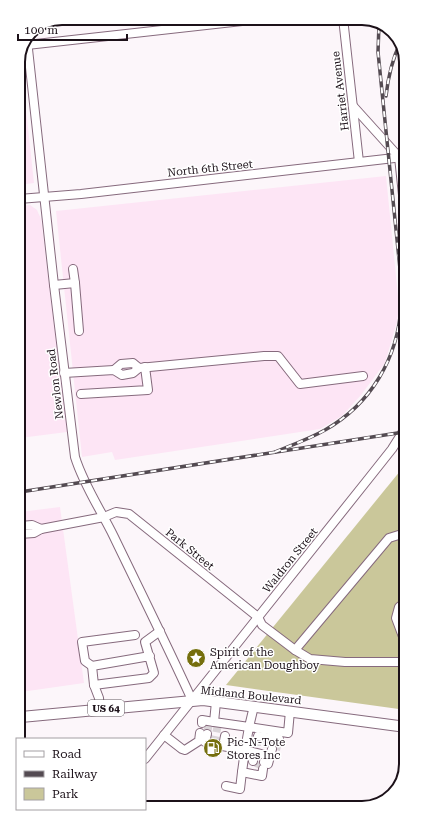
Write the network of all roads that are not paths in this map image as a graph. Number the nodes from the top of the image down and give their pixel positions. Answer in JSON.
{"nodes":[{"id":1,"x":202,"y":25,"type":"edge"},
{"id":2,"x":344,"y":25,"type":"edge"},
{"id":3,"x":31,"y":43,"type":"edge"},
{"id":4,"x":28,"y":49,"type":"edge"},
{"id":5,"x":353,"y":106,"type":"junction"},
{"id":6,"x":399,"y":155,"type":"edge"},
{"id":7,"x":399,"y":157,"type":"edge"},
{"id":8,"x":359,"y":162,"type":"junction"},
{"id":9,"x":44,"y":197,"type":"junction"},
{"id":10,"x":25,"y":199,"type":"edge"},
{"id":11,"x":73,"y":269,"type":"dead end"},
{"id":12,"x":75,"y":283,"type":"junction"},
{"id":13,"x":54,"y":285,"type":"junction"},
{"id":14,"x":79,"y":331,"type":"dead end"},
{"id":15,"x":142,"y":368,"type":"junction"},
{"id":16,"x":64,"y":373,"type":"junction"},
{"id":17,"x":363,"y":376,"type":"dead end"},
{"id":18,"x":81,"y":394,"type":"dead end"},
{"id":19,"x":399,"y":438,"type":"edge"},
{"id":20,"x":104,"y":517,"type":"junction"},
{"id":21,"x":25,"y":526,"type":"edge"},
{"id":22,"x":37,"y":531,"type":"junction"},
{"id":23,"x":25,"y":533,"type":"edge"},
{"id":24,"x":399,"y":535,"type":"edge"},
{"id":25,"x":25,"y":538,"type":"edge"},
{"id":26,"x":399,"y":607,"type":"edge"},
{"id":27,"x":258,"y":617,"type":"junction"},
{"id":28,"x":399,"y":626,"type":"edge"},
{"id":29,"x":160,"y":631,"type":"junction"},
{"id":30,"x":144,"y":642,"type":"junction"},
{"id":31,"x":295,"y":650,"type":"junction"},
{"id":32,"x":150,"y":656,"type":"junction"},
{"id":33,"x":399,"y":662,"type":"edge"},
{"id":34,"x":92,"y":666,"type":"junction"},
{"id":35,"x":94,"y":685,"type":"junction"},
{"id":36,"x":192,"y":700,"type":"junction"},
{"id":37,"x":216,"y":702,"type":"junction"},
{"id":38,"x":254,"y":706,"type":"junction"},
{"id":39,"x":100,"y":709,"type":"junction"},
{"id":40,"x":290,"y":711,"type":"junction"},
{"id":41,"x":25,"y":717,"type":"edge"},
{"id":42,"x":399,"y":725,"type":"edge"},
{"id":43,"x":249,"y":727,"type":"junction"},
{"id":44,"x":164,"y":735,"type":"junction"},
{"id":45,"x":225,"y":736,"type":"dead end"},
{"id":46,"x":204,"y":739,"type":"dead end"},
{"id":47,"x":245,"y":750,"type":"junction"},
{"id":48,"x":264,"y":751,"type":"junction"},
{"id":49,"x":146,"y":758,"type":"edge"},
{"id":50,"x":242,"y":772,"type":"junction"},
{"id":51,"x":226,"y":786,"type":"dead end"}],
"edges":[{"from":1,"to":3,"type":"street"},
{"from":2,"to":5,"type":"street","name":"Harriet Avenue"},
{"from":4,"to":9,"type":"street","name":"Newlon Road"},
{"from":5,"to":6,"type":"street"},
{"from":5,"to":8,"type":"street","name":"Harriet Avenue"},
{"from":7,"to":8,"type":"street","name":"North 6th Street"},
{"from":8,"to":9,"type":"street","name":"North 6th Street"},
{"from":9,"to":10,"type":"street","name":"North 6th Street"},
{"from":9,"to":13,"type":"street","name":"Newlon Road"},
{"from":11,"to":12,"type":"street"},
{"from":12,"to":13,"type":"street"},
{"from":12,"to":14,"type":"street"},
{"from":13,"to":16,"type":"street","name":"Newlon Road"},
{"from":15,"to":16,"type":"street"},
{"from":15,"to":17,"type":"street"},
{"from":15,"to":18,"type":"street"},
{"from":16,"to":20,"type":"street","name":"Newlon Road"},
{"from":19,"to":27,"type":"street","name":"Waldron Street"},
{"from":20,"to":22,"type":"street","name":"Park Street"},
{"from":20,"to":27,"type":"street","name":"Park Street"},
{"from":20,"to":29,"type":"street","name":"Newlon Road"},
{"from":21,"to":22,"type":"street"},
{"from":22,"to":23,"type":"street"},
{"from":22,"to":25,"type":"street"},
{"from":24,"to":31,"type":"street"},
{"from":26,"to":28,"type":"street"},
{"from":27,"to":31,"type":"street","name":"Park Street"},
{"from":27,"to":36,"type":"street","name":"Waldron Street"},
{"from":29,"to":30,"type":"street"},
{"from":29,"to":36,"type":"street","name":"Newlon Road"},
{"from":30,"to":32,"type":"street"},
{"from":30,"to":34,"type":"street"},
{"from":31,"to":33,"type":"street","name":"Park Street"},
{"from":32,"to":34,"type":"street"},
{"from":32,"to":35,"type":"street"},
{"from":34,"to":35,"type":"street"},
{"from":35,"to":39,"type":"street"},
{"from":36,"to":37,"type":"main road","name":"Midland Boulevard","number":"US 64"},
{"from":36,"to":39,"type":"main road","name":"Midland Boulevard","number":"US 64"},
{"from":36,"to":44,"type":"street","name":"Waldron Street"},
{"from":37,"to":38,"type":"main road","name":"Midland Boulevard","number":"US 64"},
{"from":37,"to":43,"type":"street"},
{"from":38,"to":40,"type":"main road","name":"Midland Boulevard","number":"US 64"},
{"from":38,"to":43,"type":"street"},
{"from":39,"to":41,"type":"main road","name":"Midland Boulevard","number":"US 64"},
{"from":40,"to":42,"type":"main road","name":"Midland Boulevard","number":"US 64"},
{"from":40,"to":48,"type":"street"},
{"from":43,"to":47,"type":"street"},
{"from":43,"to":48,"type":"street"},
{"from":44,"to":46,"type":"street"},
{"from":44,"to":49,"type":"street","name":"Waldron Street"},
{"from":45,"to":47,"type":"street"},
{"from":47,"to":48,"type":"street"},
{"from":47,"to":50,"type":"street"},
{"from":48,"to":50,"type":"street"},
{"from":50,"to":51,"type":"street"}]}
